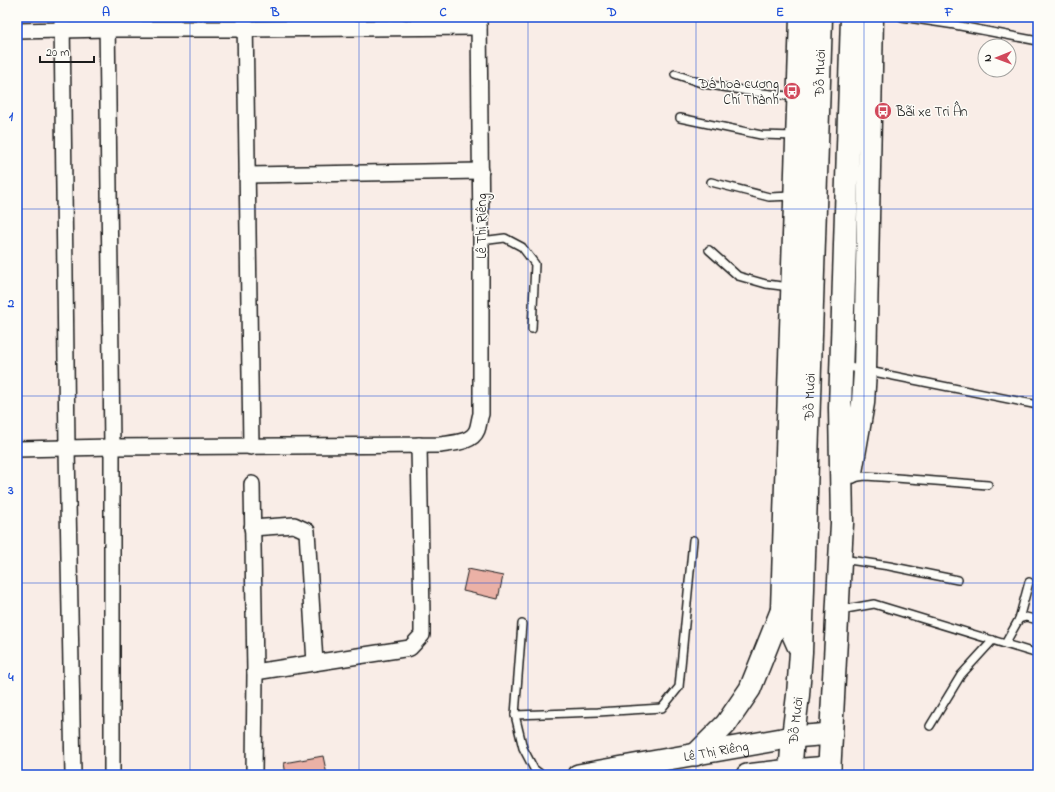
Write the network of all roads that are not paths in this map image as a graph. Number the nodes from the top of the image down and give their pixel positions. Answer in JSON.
{"nodes":[{"id":1,"x":801,"y":17,"type":"edge"},
{"id":2,"x":822,"y":17,"type":"edge"},
{"id":3,"x":852,"y":17,"type":"edge"},
{"id":4,"x":872,"y":17,"type":"edge"},
{"id":5,"x":902,"y":17,"type":"edge"},
{"id":6,"x":479,"y":22,"type":"edge"},
{"id":7,"x":107,"y":23,"type":"edge"},
{"id":8,"x":245,"y":23,"type":"edge"},
{"id":9,"x":62,"y":24,"type":"edge"},
{"id":10,"x":17,"y":31,"type":"edge"},
{"id":11,"x":1038,"y":41,"type":"edge"},
{"id":12,"x":675,"y":74,"type":"dead end"},
{"id":13,"x":808,"y":98,"type":"junction"},
{"id":14,"x":680,"y":118,"type":"dead end"},
{"id":15,"x":807,"y":137,"type":"junction"},
{"id":16,"x":481,"y":172,"type":"junction"},
{"id":17,"x":247,"y":175,"type":"junction"},
{"id":18,"x":711,"y":182,"type":"dead end"},
{"id":19,"x":805,"y":197,"type":"junction"},
{"id":20,"x":481,"y":240,"type":"junction"},
{"id":21,"x":709,"y":250,"type":"dead end"},
{"id":22,"x":792,"y":288,"type":"junction"},
{"id":23,"x":532,"y":329,"type":"dead end"},
{"id":24,"x":841,"y":366,"type":"junction"},
{"id":25,"x":865,"y":370,"type":"junction"},
{"id":26,"x":1038,"y":405,"type":"edge"},
{"id":27,"x":419,"y":445,"type":"junction"},
{"id":28,"x":112,"y":447,"type":"junction"},
{"id":29,"x":251,"y":447,"type":"junction"},
{"id":30,"x":67,"y":448,"type":"junction"},
{"id":31,"x":17,"y":449,"type":"edge"},
{"id":32,"x":850,"y":478,"type":"junction"},
{"id":33,"x":252,"y":484,"type":"dead end"},
{"id":34,"x":988,"y":485,"type":"dead end"},
{"id":35,"x":842,"y":523,"type":"junction"},
{"id":36,"x":252,"y":528,"type":"junction"},
{"id":37,"x":693,"y":540,"type":"dead end"},
{"id":38,"x":840,"y":559,"type":"junction"},
{"id":39,"x":958,"y":580,"type":"dead end"},
{"id":40,"x":1029,"y":582,"type":"dead end"},
{"id":41,"x":782,"y":609,"type":"junction"},
{"id":42,"x":838,"y":611,"type":"junction"},
{"id":43,"x":1019,"y":619,"type":"junction"},
{"id":44,"x":1038,"y":620,"type":"edge"},
{"id":45,"x":522,"y":624,"type":"dead end"},
{"id":46,"x":993,"y":640,"type":"junction"},
{"id":47,"x":1005,"y":644,"type":"junction"},
{"id":48,"x":801,"y":652,"type":"junction"},
{"id":49,"x":1038,"y":654,"type":"edge"},
{"id":50,"x":315,"y":663,"type":"junction"},
{"id":51,"x":255,"y":672,"type":"junction"},
{"id":52,"x":516,"y":715,"type":"junction"},
{"id":53,"x":930,"y":726,"type":"dead end"},
{"id":54,"x":831,"y":734,"type":"junction"},
{"id":55,"x":793,"y":737,"type":"junction"},
{"id":56,"x":695,"y":755,"type":"junction"},
{"id":57,"x":830,"y":771,"type":"edge"},
{"id":58,"x":790,"y":772,"type":"edge"},
{"id":59,"x":73,"y":775,"type":"edge"},
{"id":60,"x":112,"y":775,"type":"edge"},
{"id":61,"x":254,"y":775,"type":"edge"},
{"id":62,"x":542,"y":775,"type":"edge"},
{"id":63,"x":578,"y":775,"type":"edge"},
{"id":64,"x":747,"y":775,"type":"edge"}],
"edges":[{"from":1,"to":13,"type":"highway","name":"Đỗ Mười"},
{"from":2,"to":13,"type":"highway","name":"Đỗ Mười"},
{"from":3,"to":24,"type":"highway"},
{"from":4,"to":25,"type":"highway"},
{"from":5,"to":11,"type":"lane"},
{"from":6,"to":8,"type":"street"},
{"from":6,"to":16,"type":"street","name":"Lê Thị Riêng"},
{"from":7,"to":8,"type":"street"},
{"from":7,"to":9,"type":"street"},
{"from":7,"to":28,"type":"street"},
{"from":8,"to":17,"type":"street"},
{"from":9,"to":10,"type":"street"},
{"from":9,"to":30,"type":"street"},
{"from":12,"to":13,"type":"lane"},
{"from":13,"to":15,"type":"highway","name":"Đỗ Mười"},
{"from":14,"to":15,"type":"lane"},
{"from":15,"to":19,"type":"highway","name":"Đỗ Mười"},
{"from":16,"to":17,"type":"street"},
{"from":16,"to":20,"type":"street","name":"Lê Thị Riêng"},
{"from":17,"to":29,"type":"street"},
{"from":18,"to":19,"type":"lane"},
{"from":19,"to":22,"type":"highway","name":"Đỗ Mười"},
{"from":19,"to":48,"type":"highway","name":"Đỗ Mười"},
{"from":20,"to":23,"type":"lane"},
{"from":20,"to":27,"type":"street","name":"Lê Thị Riêng"},
{"from":21,"to":22,"type":"lane"},
{"from":22,"to":41,"type":"highway","name":"Đỗ Mười"},
{"from":24,"to":25,"type":"lane"},
{"from":24,"to":35,"type":"highway"},
{"from":25,"to":26,"type":"lane"},
{"from":25,"to":32,"type":"highway"},
{"from":27,"to":29,"type":"street"},
{"from":27,"to":50,"type":"street"},
{"from":28,"to":29,"type":"street"},
{"from":28,"to":30,"type":"street"},
{"from":28,"to":60,"type":"street"},
{"from":30,"to":31,"type":"street"},
{"from":30,"to":59,"type":"street"},
{"from":32,"to":34,"type":"lane"},
{"from":32,"to":35,"type":"highway"},
{"from":33,"to":36,"type":"street"},
{"from":35,"to":38,"type":"highway"},
{"from":36,"to":50,"type":"street"},
{"from":36,"to":51,"type":"street"},
{"from":37,"to":52,"type":"lane"},
{"from":38,"to":39,"type":"lane"},
{"from":38,"to":42,"type":"highway"},
{"from":40,"to":43,"type":"lane"},
{"from":41,"to":48,"type":"highway"},
{"from":41,"to":56,"type":"street"},
{"from":42,"to":46,"type":"lane"},
{"from":42,"to":54,"type":"highway"},
{"from":43,"to":44,"type":"lane"},
{"from":43,"to":47,"type":"lane"},
{"from":45,"to":52,"type":"lane"},
{"from":46,"to":47,"type":"lane"},
{"from":46,"to":53,"type":"lane"},
{"from":47,"to":49,"type":"lane"},
{"from":48,"to":55,"type":"highway","name":"Đỗ Mười"},
{"from":50,"to":51,"type":"street"},
{"from":51,"to":61,"type":"street"},
{"from":52,"to":62,"type":"lane"},
{"from":54,"to":55,"type":"street","name":"Lê Thị Riêng"},
{"from":54,"to":57,"type":"highway"},
{"from":55,"to":56,"type":"street","name":"Lê Thị Riêng"},
{"from":55,"to":58,"type":"highway","name":"Đỗ Mười"},
{"from":56,"to":63,"type":"street","name":"Lê Thị Riêng"},
{"from":57,"to":58,"type":"street","name":"Lê Thị Riêng"},
{"from":58,"to":64,"type":"street","name":"Lê Thị Riêng"}]}
